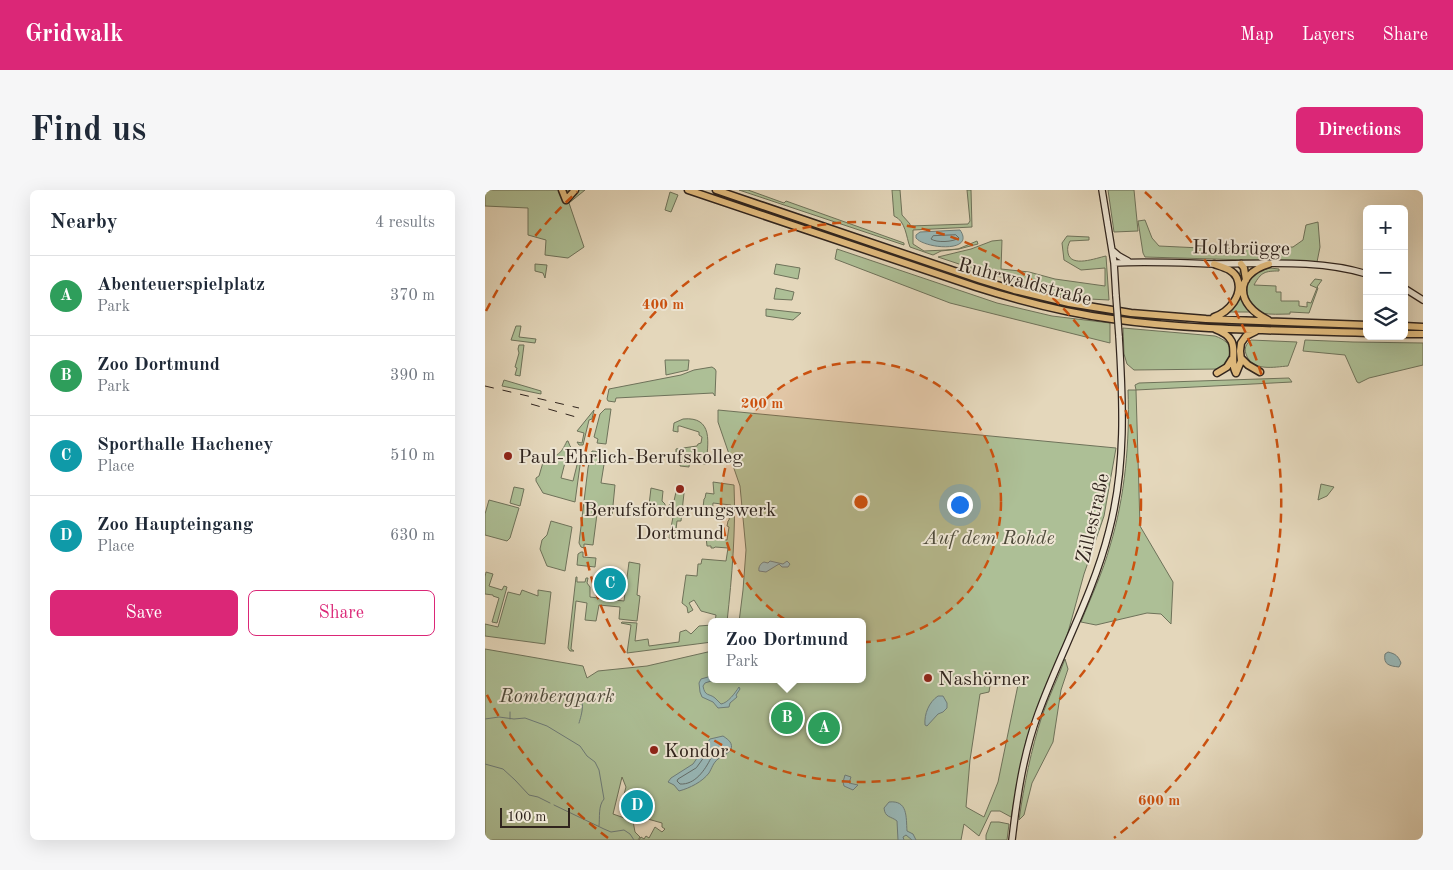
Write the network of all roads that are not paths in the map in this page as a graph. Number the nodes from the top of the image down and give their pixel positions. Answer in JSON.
{"nodes":[{"id":1,"x":562,"y":190,"type":"edge"},
{"id":2,"x":575,"y":190,"type":"edge"},
{"id":3,"x":688,"y":190,"type":"edge"},
{"id":4,"x":716,"y":190,"type":"edge"},
{"id":5,"x":1102,"y":190,"type":"edge"},
{"id":6,"x":1112,"y":250,"type":"junction"},
{"id":7,"x":1130,"y":262,"type":"junction"},
{"id":8,"x":1114,"y":263,"type":"junction"},
{"id":9,"x":1214,"y":264,"type":"junction"},
{"id":10,"x":1241,"y":264,"type":"junction"},
{"id":11,"x":1269,"y":264,"type":"junction"},
{"id":12,"x":1363,"y":273,"type":"edge"},
{"id":13,"x":1237,"y":278,"type":"junction"},
{"id":14,"x":1246,"y":280,"type":"junction"},
{"id":15,"x":1408,"y":291,"type":"edge"},
{"id":16,"x":1423,"y":300,"type":"edge"},
{"id":17,"x":1206,"y":318,"type":"junction"},
{"id":18,"x":1272,"y":321,"type":"junction"},
{"id":19,"x":1363,"y":325,"type":"edge"},
{"id":20,"x":1408,"y":326,"type":"edge"},
{"id":21,"x":1423,"y":326,"type":"edge"},
{"id":22,"x":1211,"y":328,"type":"junction"},
{"id":23,"x":1261,"y":329,"type":"junction"},
{"id":24,"x":1363,"y":333,"type":"edge"},
{"id":25,"x":1408,"y":334,"type":"edge"},
{"id":26,"x":1423,"y":334,"type":"edge"},
{"id":27,"x":1234,"y":356,"type":"junction"},
{"id":28,"x":1241,"y":358,"type":"junction"},
{"id":29,"x":1259,"y":372,"type":"dead end"},
{"id":30,"x":1217,"y":373,"type":"dead end"},
{"id":31,"x":1013,"y":840,"type":"edge"}],
"edges":[{"from":1,"to":2,"type":"highway"},
{"from":3,"to":22,"type":"highway","name":"Ruhrwaldstraße"},
{"from":4,"to":17,"type":"highway","name":"Ruhrwaldstraße"},
{"from":5,"to":6,"type":"main road","name":"Zillestraße"},
{"from":6,"to":7,"type":"main road"},
{"from":6,"to":8,"type":"main road","name":"Zillestraße"},
{"from":7,"to":8,"type":"main road","name":"Holtbrügge"},
{"from":7,"to":9,"type":"main road","name":"Holtbrügge"},
{"from":8,"to":31,"type":"main road","name":"Zillestraße","bridge":true},
{"from":9,"to":10,"type":"main road","name":"Holtbrügge"},
{"from":9,"to":13,"type":"highway"},
{"from":10,"to":11,"type":"main road","name":"Holtbrügge"},
{"from":10,"to":13,"type":"highway"},
{"from":10,"to":14,"type":"highway"},
{"from":11,"to":12,"type":"main road","name":"Holtbrügge"},
{"from":11,"to":14,"type":"highway"},
{"from":13,"to":17,"type":"highway"},
{"from":14,"to":18,"type":"highway"},
{"from":15,"to":16,"type":"main road"},
{"from":17,"to":18,"type":"highway","name":"Ruhrwaldstraße"},
{"from":18,"to":19,"type":"highway","name":"Ruhrwaldstraße"},
{"from":20,"to":21,"type":"highway"},
{"from":22,"to":23,"type":"highway","name":"Ruhrwaldstraße"},
{"from":22,"to":27,"type":"highway"},
{"from":23,"to":24,"type":"highway","name":"Ruhrwaldstraße"},
{"from":23,"to":28,"type":"highway"},
{"from":25,"to":26,"type":"highway"},
{"from":27,"to":28,"type":"highway"},
{"from":27,"to":30,"type":"highway"},
{"from":28,"to":29,"type":"highway"}]}
